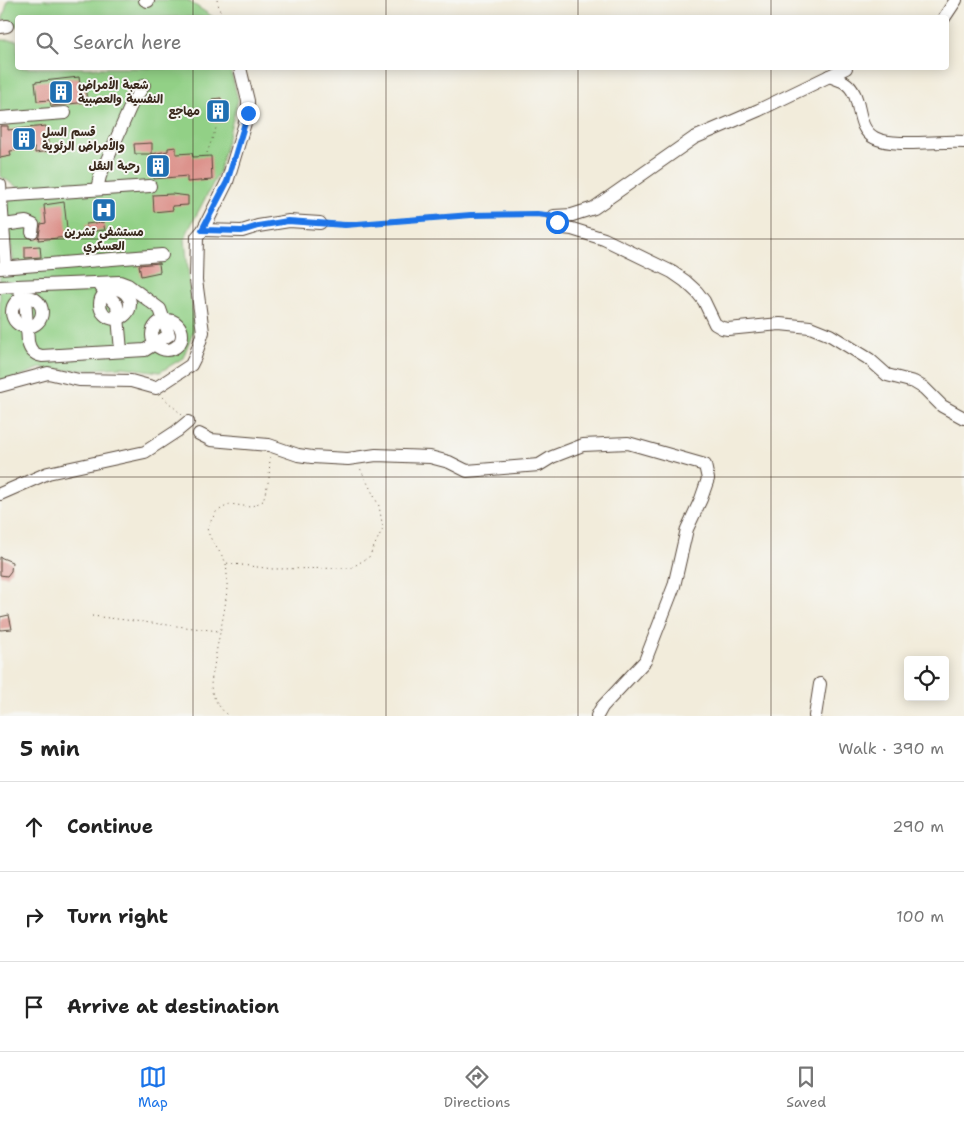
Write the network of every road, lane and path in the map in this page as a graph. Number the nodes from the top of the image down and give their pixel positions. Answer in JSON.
{"nodes":[{"id":1,"x":217,"y":0,"type":"edge"},
{"id":2,"x":956,"y":0,"type":"edge"},
{"id":3,"x":223,"y":15,"type":"edge"},
{"id":4,"x":946,"y":15,"type":"edge"},
{"id":5,"x":240,"y":70,"type":"edge"},
{"id":6,"x":842,"y":70,"type":"edge"},
{"id":7,"x":829,"y":76,"type":"junction"},
{"id":8,"x":144,"y":85,"type":"dead end"},
{"id":9,"x":65,"y":113,"type":"dead end"},
{"id":10,"x":0,"y":118,"type":"edge"},
{"id":11,"x":216,"y":128,"type":"dead end"},
{"id":12,"x":964,"y":142,"type":"edge"},
{"id":13,"x":207,"y":153,"type":"dead end"},
{"id":14,"x":150,"y":186,"type":"dead end"},
{"id":15,"x":96,"y":189,"type":"junction"},
{"id":16,"x":1,"y":190,"type":"edge"},
{"id":17,"x":554,"y":216,"type":"junction"},
{"id":18,"x":320,"y":223,"type":"joint"},
{"id":19,"x":202,"y":230,"type":"junction"},
{"id":20,"x":2,"y":232,"type":"edge"},
{"id":21,"x":32,"y":232,"type":"dead end"},
{"id":22,"x":162,"y":255,"type":"dead end"},
{"id":23,"x":3,"y":267,"type":"edge"},
{"id":24,"x":95,"y":283,"type":"junction"},
{"id":25,"x":16,"y":286,"type":"junction"},
{"id":26,"x":0,"y":287,"type":"edge"},
{"id":27,"x":121,"y":351,"type":"junction"},
{"id":28,"x":0,"y":386,"type":"edge"},
{"id":29,"x":156,"y":388,"type":"junction"},
{"id":30,"x":964,"y":418,"type":"edge"},
{"id":31,"x":188,"y":422,"type":"joint"},
{"id":32,"x":199,"y":434,"type":"dead end"},
{"id":33,"x":271,"y":446,"type":"junction"},
{"id":34,"x":355,"y":458,"type":"junction"},
{"id":35,"x":0,"y":494,"type":"edge"},
{"id":36,"x":226,"y":563,"type":"junction"},
{"id":37,"x":92,"y":616,"type":"dead end"},
{"id":38,"x":220,"y":631,"type":"junction"},
{"id":39,"x":820,"y":684,"type":"dead end"},
{"id":40,"x":228,"y":716,"type":"edge"},
{"id":41,"x":597,"y":716,"type":"edge"},
{"id":42,"x":815,"y":716,"type":"edge"}],
"edges":[{"from":1,"to":3,"type":"path"},
{"from":2,"to":4,"type":"street"},
{"from":5,"to":19,"type":"street"},
{"from":6,"to":7,"type":"street"},
{"from":7,"to":12,"type":"street"},
{"from":7,"to":17,"type":"street"},
{"from":8,"to":15,"type":"street"},
{"from":9,"to":10,"type":"street"},
{"from":11,"to":13,"type":"path"},
{"from":14,"to":15,"type":"street"},
{"from":15,"to":16,"type":"street"},
{"from":16,"to":20,"type":"street"},
{"from":17,"to":18,"type":"path"},
{"from":17,"to":30,"type":"street"},
{"from":18,"to":19,"type":"street"},
{"from":19,"to":29,"type":"street"},
{"from":20,"to":21,"type":"street"},
{"from":20,"to":23,"type":"street"},
{"from":22,"to":23,"type":"street"},
{"from":24,"to":25,"type":"street"},
{"from":24,"to":27,"type":"street"},
{"from":24,"to":27,"type":"street"},
{"from":25,"to":26,"type":"street"},
{"from":25,"to":27,"type":"street"},
{"from":28,"to":29,"type":"street"},
{"from":29,"to":31,"type":"path"},
{"from":31,"to":35,"type":"street"},
{"from":32,"to":33,"type":"street"},
{"from":33,"to":34,"type":"street"},
{"from":33,"to":36,"type":"path"},
{"from":34,"to":36,"type":"path"},
{"from":34,"to":41,"type":"street"},
{"from":36,"to":38,"type":"path"},
{"from":37,"to":38,"type":"path"},
{"from":38,"to":40,"type":"path"},
{"from":39,"to":42,"type":"street"}]}
